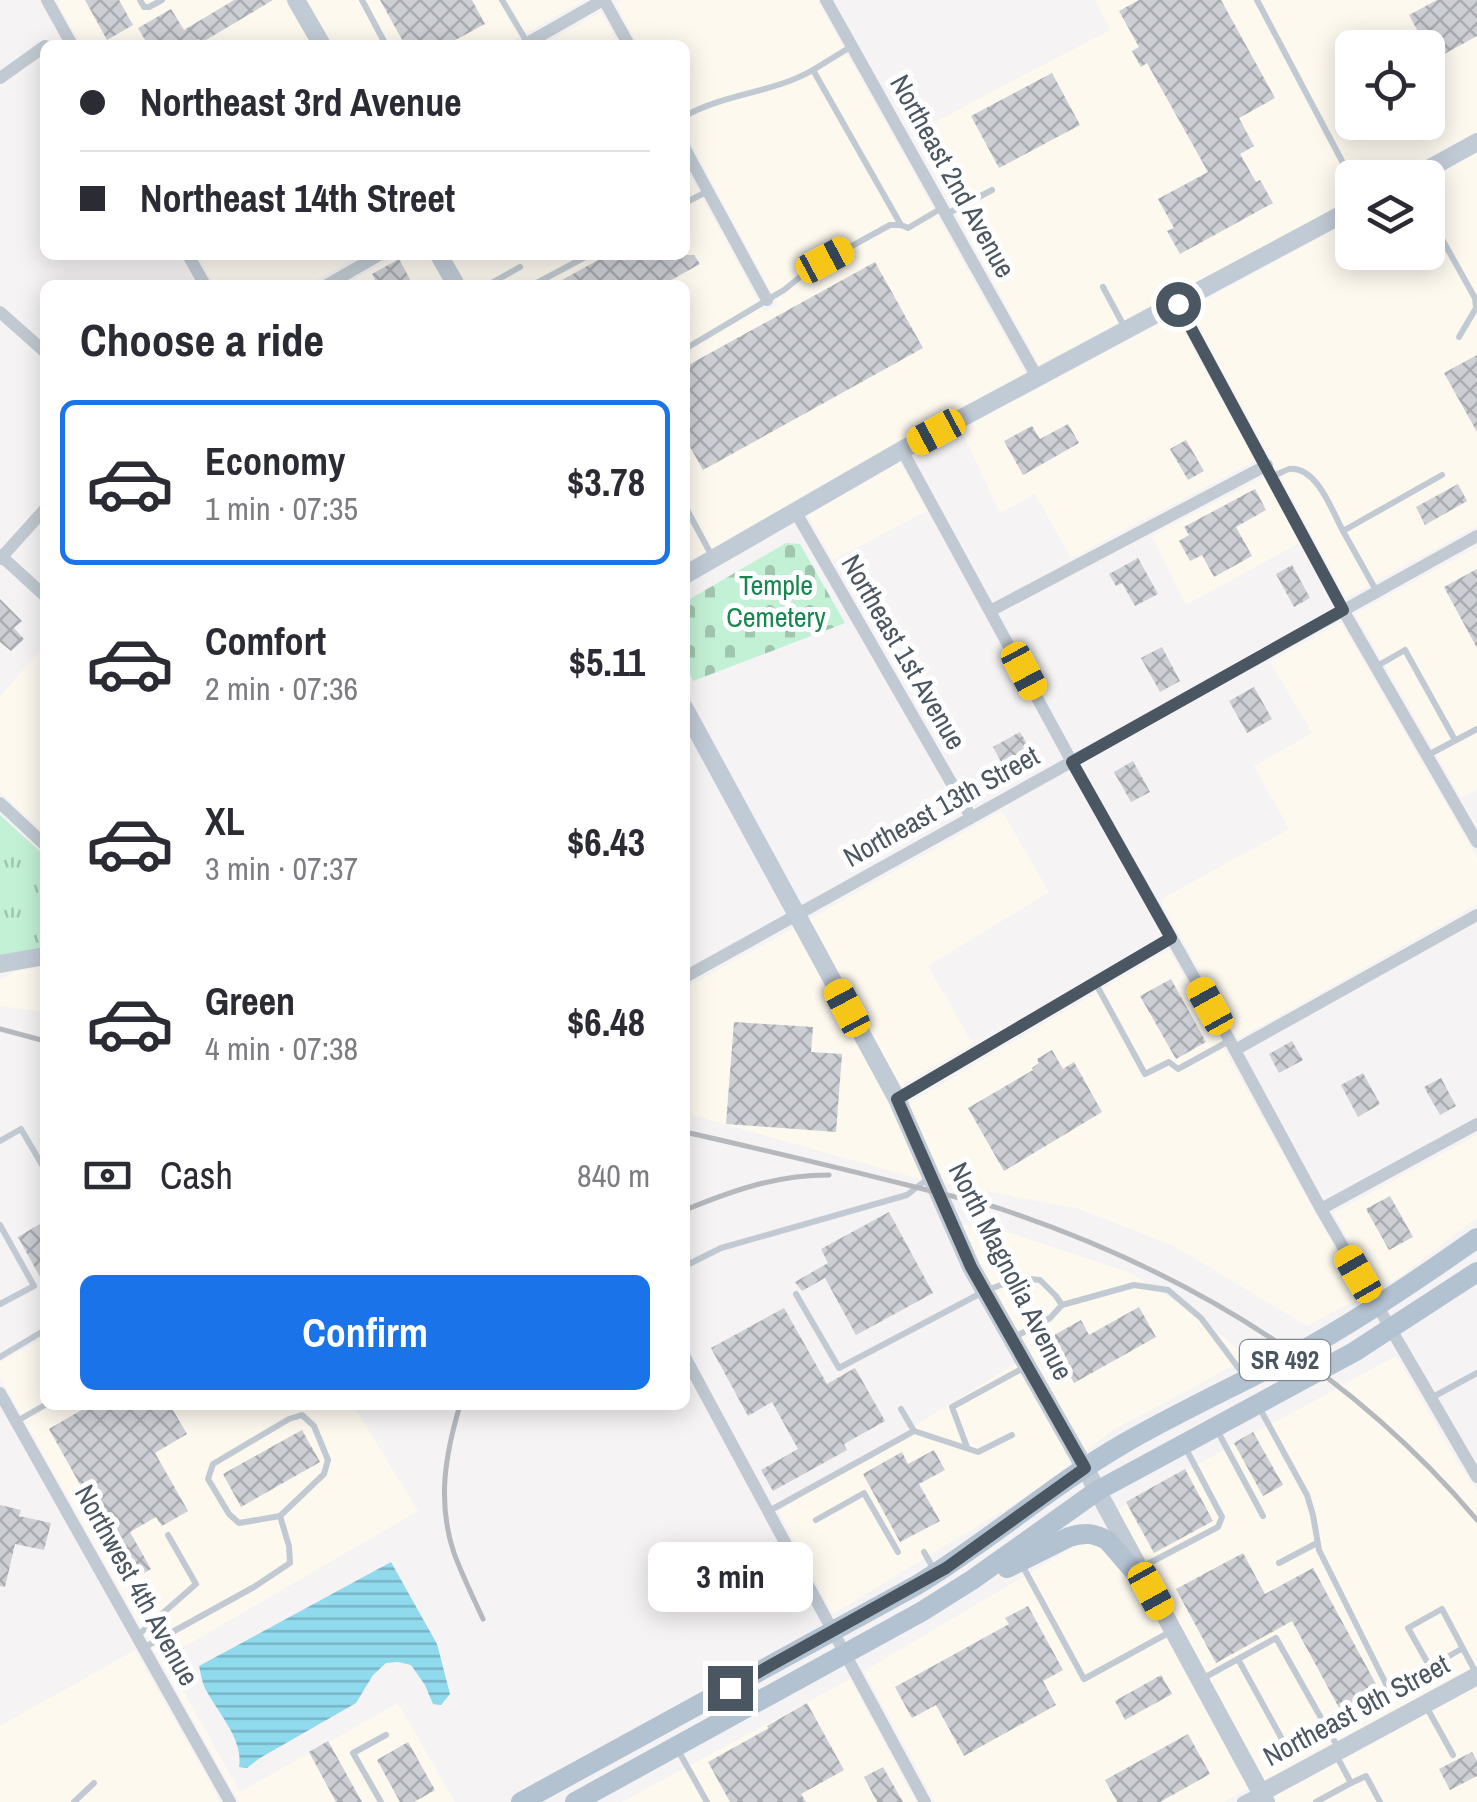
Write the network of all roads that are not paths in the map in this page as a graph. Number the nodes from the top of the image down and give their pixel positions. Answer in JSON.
{"nodes":[{"id":1,"x":47,"y":0,"type":"edge"},
{"id":2,"x":140,"y":0,"type":"edge"},
{"id":3,"x":162,"y":0,"type":"edge"},
{"id":4,"x":296,"y":0,"type":"edge"},
{"id":5,"x":362,"y":0,"type":"edge"},
{"id":6,"x":502,"y":0,"type":"edge"},
{"id":7,"x":604,"y":0,"type":"edge"},
{"id":8,"x":826,"y":0,"type":"edge"},
{"id":9,"x":1258,"y":0,"type":"edge"},
{"id":10,"x":65,"y":32,"type":"junction"},
{"id":11,"x":54,"y":40,"type":"edge"},
{"id":12,"x":69,"y":40,"type":"edge"},
{"id":13,"x":319,"y":40,"type":"edge"},
{"id":14,"x":383,"y":40,"type":"edge"},
{"id":15,"x":524,"y":40,"type":"edge"},
{"id":16,"x":533,"y":40,"type":"edge"},
{"id":17,"x":626,"y":40,"type":"edge"},
{"id":18,"x":852,"y":46,"type":"junction"},
{"id":19,"x":40,"y":50,"type":"edge"},
{"id":20,"x":813,"y":70,"type":"junction"},
{"id":21,"x":0,"y":78,"type":"edge"},
{"id":22,"x":690,"y":114,"type":"edge"},
{"id":23,"x":1477,"y":143,"type":"edge"},
{"id":24,"x":690,"y":158,"type":"edge"},
{"id":25,"x":1342,"y":160,"type":"edge"},
{"id":26,"x":1445,"y":160,"type":"edge"},
{"id":27,"x":992,"y":190,"type":"dead end"},
{"id":28,"x":708,"y":191,"type":"junction"},
{"id":29,"x":690,"y":200,"type":"edge"},
{"id":30,"x":944,"y":212,"type":"junction"},
{"id":31,"x":1335,"y":218,"type":"edge"},
{"id":32,"x":901,"y":225,"type":"junction"},
{"id":33,"x":1445,"y":244,"type":"edge"},
{"id":34,"x":370,"y":260,"type":"edge"},
{"id":35,"x":579,"y":260,"type":"edge"},
{"id":36,"x":520,"y":267,"type":"dead end"},
{"id":37,"x":336,"y":280,"type":"edge"},
{"id":38,"x":497,"y":280,"type":"edge"},
{"id":39,"x":542,"y":280,"type":"edge"},
{"id":40,"x":1103,"y":287,"type":"dead end"},
{"id":41,"x":767,"y":300,"type":"junction"},
{"id":42,"x":1476,"y":300,"type":"edge"},
{"id":43,"x":1178,"y":304,"type":"junction"},
{"id":44,"x":0,"y":312,"type":"edge"},
{"id":45,"x":1127,"y":330,"type":"junction"},
{"id":46,"x":1458,"y":337,"type":"dead end"},
{"id":47,"x":690,"y":346,"type":"edge"},
{"id":48,"x":40,"y":348,"type":"edge"},
{"id":49,"x":1037,"y":377,"type":"junction"},
{"id":50,"x":902,"y":450,"type":"junction"},
{"id":51,"x":1270,"y":471,"type":"junction"},
{"id":52,"x":1442,"y":475,"type":"dead end"},
{"id":53,"x":795,"y":511,"type":"junction"},
{"id":54,"x":40,"y":514,"type":"edge"},
{"id":55,"x":690,"y":515,"type":"edge"},
{"id":56,"x":1343,"y":531,"type":"junction"},
{"id":57,"x":1477,"y":536,"type":"edge"},
{"id":58,"x":1,"y":557,"type":"edge"},
{"id":59,"x":714,"y":558,"type":"junction"},
{"id":60,"x":690,"y":571,"type":"edge"},
{"id":61,"x":40,"y":592,"type":"edge"},
{"id":62,"x":1377,"y":592,"type":"junction"},
{"id":63,"x":992,"y":610,"type":"junction"},
{"id":64,"x":1343,"y":610,"type":"junction"},
{"id":65,"x":1376,"y":666,"type":"junction"},
{"id":66,"x":690,"y":718,"type":"edge"},
{"id":67,"x":1477,"y":729,"type":"edge"},
{"id":68,"x":1455,"y":740,"type":"junction"},
{"id":69,"x":1427,"y":755,"type":"junction"},
{"id":70,"x":1072,"y":762,"type":"junction"},
{"id":71,"x":0,"y":803,"type":"edge"},
{"id":72,"x":971,"y":817,"type":"junction"},
{"id":73,"x":40,"y":840,"type":"edge"},
{"id":74,"x":1477,"y":842,"type":"edge"},
{"id":75,"x":1477,"y":915,"type":"edge"},
{"id":76,"x":797,"y":916,"type":"junction"},
{"id":77,"x":1171,"y":938,"type":"junction"},
{"id":78,"x":40,"y":957,"type":"edge"},
{"id":79,"x":0,"y":964,"type":"edge"},
{"id":80,"x":690,"y":974,"type":"edge"},
{"id":81,"x":1095,"y":982,"type":"junction"},
{"id":82,"x":1232,"y":1046,"type":"junction"},
{"id":83,"x":897,"y":1099,"type":"junction"},
{"id":84,"x":1477,"y":1124,"type":"edge"},
{"id":85,"x":0,"y":1141,"type":"edge"},
{"id":86,"x":40,"y":1161,"type":"edge"},
{"id":87,"x":930,"y":1176,"type":"junction"},
{"id":88,"x":1321,"y":1209,"type":"junction"},
{"id":89,"x":0,"y":1224,"type":"edge"},
{"id":90,"x":1477,"y":1238,"type":"edge"},
{"id":91,"x":690,"y":1264,"type":"edge"},
{"id":92,"x":1477,"y":1272,"type":"edge"},
{"id":93,"x":985,"y":1291,"type":"junction"},
{"id":94,"x":796,"y":1294,"type":"dead end"},
{"id":95,"x":0,"y":1304,"type":"edge"},
{"id":96,"x":1062,"y":1306,"type":"junction"},
{"id":97,"x":1377,"y":1306,"type":"junction"},
{"id":98,"x":1390,"y":1330,"type":"junction"},
{"id":99,"x":40,"y":1333,"type":"edge"},
{"id":100,"x":1012,"y":1338,"type":"junction"},
{"id":101,"x":0,"y":1357,"type":"edge"},
{"id":102,"x":690,"y":1366,"type":"edge"},
{"id":103,"x":1027,"y":1366,"type":"junction"},
{"id":104,"x":1477,"y":1374,"type":"edge"},
{"id":105,"x":1246,"y":1379,"type":"junction"},
{"id":106,"x":0,"y":1393,"type":"edge"},
{"id":107,"x":1430,"y":1399,"type":"junction"},
{"id":108,"x":1257,"y":1404,"type":"junction"},
{"id":109,"x":40,"y":1407,"type":"edge"},
{"id":110,"x":901,"y":1409,"type":"dead end"},
{"id":111,"x":9,"y":1419,"type":"edge"},
{"id":112,"x":1216,"y":1426,"type":"junction"},
{"id":113,"x":914,"y":1431,"type":"junction"},
{"id":114,"x":1012,"y":1435,"type":"dead end"},
{"id":115,"x":1184,"y":1444,"type":"junction"},
{"id":116,"x":967,"y":1448,"type":"junction"},
{"id":117,"x":1085,"y":1468,"type":"junction"},
{"id":118,"x":1477,"y":1477,"type":"edge"},
{"id":119,"x":1097,"y":1492,"type":"junction"},
{"id":120,"x":768,"y":1511,"type":"junction"},
{"id":121,"x":280,"y":1516,"type":"junction"},
{"id":122,"x":1263,"y":1516,"type":"dead end"},
{"id":123,"x":816,"y":1520,"type":"dead end"},
{"id":124,"x":168,"y":1534,"type":"dead end"},
{"id":125,"x":1318,"y":1543,"type":"junction"},
{"id":126,"x":898,"y":1552,"type":"dead end"},
{"id":127,"x":924,"y":1552,"type":"dead end"},
{"id":128,"x":1020,"y":1562,"type":"junction"},
{"id":129,"x":1279,"y":1563,"type":"dead end"},
{"id":130,"x":1139,"y":1568,"type":"junction"},
{"id":131,"x":936,"y":1574,"type":"junction"},
{"id":132,"x":1151,"y":1591,"type":"junction"},
{"id":133,"x":946,"y":1596,"type":"junction"},
{"id":134,"x":833,"y":1631,"type":"junction"},
{"id":135,"x":1173,"y":1631,"type":"junction"},
{"id":136,"x":140,"y":1642,"type":"junction"},
{"id":137,"x":1463,"y":1648,"type":"junction"},
{"id":138,"x":846,"y":1654,"type":"junction"},
{"id":139,"x":1238,"y":1659,"type":"junction"},
{"id":140,"x":1477,"y":1675,"type":"edge"},
{"id":141,"x":1200,"y":1680,"type":"junction"},
{"id":142,"x":1425,"y":1704,"type":"junction"},
{"id":143,"x":1395,"y":1709,"type":"junction"},
{"id":144,"x":1329,"y":1732,"type":"junction"},
{"id":145,"x":386,"y":1735,"type":"dead end"},
{"id":146,"x":676,"y":1746,"type":"junction"},
{"id":147,"x":1337,"y":1751,"type":"junction"},
{"id":148,"x":1452,"y":1755,"type":"dead end"},
{"id":149,"x":94,"y":1783,"type":"dead end"},
{"id":150,"x":1351,"y":1783,"type":"junction"},
{"id":151,"x":1263,"y":1797,"type":"edge"},
{"id":152,"x":74,"y":1802,"type":"edge"},
{"id":153,"x":230,"y":1802,"type":"edge"},
{"id":154,"x":381,"y":1802,"type":"edge"},
{"id":155,"x":522,"y":1802,"type":"edge"},
{"id":156,"x":574,"y":1802,"type":"edge"},
{"id":157,"x":707,"y":1802,"type":"edge"},
{"id":158,"x":925,"y":1802,"type":"edge"},
{"id":159,"x":1243,"y":1802,"type":"edge"},
{"id":160,"x":1316,"y":1802,"type":"edge"},
{"id":161,"x":1380,"y":1802,"type":"edge"}],
"edges":[{"from":1,"to":10,"type":"street"},
{"from":2,"to":3,"type":"lane"},
{"from":4,"to":13,"type":"main road"},
{"from":5,"to":14,"type":"lane"},
{"from":6,"to":15,"type":"lane"},
{"from":7,"to":16,"type":"street"},
{"from":7,"to":17,"type":"street"},
{"from":8,"to":18,"type":"street","name":"Northeast 2nd Avenue"},
{"from":9,"to":25,"type":"lane"},
{"from":10,"to":11,"type":"street"},
{"from":10,"to":12,"type":"street"},
{"from":18,"to":20,"type":"lane"},
{"from":18,"to":30,"type":"street","name":"Northeast 2nd Avenue"},
{"from":19,"to":21,"type":"street"},
{"from":20,"to":22,"type":"lane"},
{"from":20,"to":32,"type":"lane"},
{"from":23,"to":26,"type":"main road"},
{"from":24,"to":28,"type":"street"},
{"from":27,"to":30,"type":"lane"},
{"from":28,"to":29,"type":"lane"},
{"from":28,"to":41,"type":"street"},
{"from":30,"to":32,"type":"lane"},
{"from":30,"to":49,"type":"street","name":"Northeast 2nd Avenue"},
{"from":31,"to":43,"type":"main road"},
{"from":32,"to":41,"type":"lane"},
{"from":33,"to":42,"type":"lane"},
{"from":34,"to":37,"type":"street"},
{"from":35,"to":39,"type":"lane"},
{"from":36,"to":38,"type":"lane"},
{"from":40,"to":45,"type":"lane"},
{"from":41,"to":47,"type":"lane"},
{"from":42,"to":46,"type":"lane"},
{"from":43,"to":45,"type":"main road"},
{"from":43,"to":51,"type":"street"},
{"from":44,"to":48,"type":"street"},
{"from":45,"to":49,"type":"main road"},
{"from":49,"to":50,"type":"main road"},
{"from":50,"to":53,"type":"main road"},
{"from":50,"to":63,"type":"street"},
{"from":51,"to":56,"type":"lane"},
{"from":51,"to":63,"type":"street"},
{"from":51,"to":64,"type":"street"},
{"from":52,"to":56,"type":"lane"},
{"from":53,"to":59,"type":"main road"},
{"from":53,"to":72,"type":"street","name":"Northeast 1st Avenue"},
{"from":54,"to":58,"type":"street"},
{"from":55,"to":59,"type":"lane"},
{"from":56,"to":62,"type":"lane"},
{"from":57,"to":62,"type":"street","name":"Northeast 13th Street"},
{"from":58,"to":61,"type":"street"},
{"from":59,"to":60,"type":"main road"},
{"from":62,"to":64,"type":"street","name":"Northeast 13th Street"},
{"from":63,"to":70,"type":"street"},
{"from":64,"to":65,"type":"street"},
{"from":64,"to":70,"type":"street","name":"Northeast 13th Street"},
{"from":65,"to":68,"type":"lane"},
{"from":65,"to":69,"type":"street"},
{"from":66,"to":76,"type":"main road","name":"North Magnolia Avenue"},
{"from":67,"to":68,"type":"lane"},
{"from":68,"to":69,"type":"lane"},
{"from":69,"to":74,"type":"street"},
{"from":70,"to":72,"type":"street","name":"Northeast 13th Street"},
{"from":70,"to":77,"type":"street"},
{"from":71,"to":73,"type":"street"},
{"from":72,"to":76,"type":"street","name":"Northeast 13th Street"},
{"from":75,"to":82,"type":"street"},
{"from":76,"to":80,"type":"street","name":"Northeast 13th Street"},
{"from":76,"to":83,"type":"main road","name":"North Magnolia Avenue"},
{"from":77,"to":81,"type":"street"},
{"from":77,"to":82,"type":"street"},
{"from":78,"to":79,"type":"main road"},
{"from":81,"to":82,"type":"lane"},
{"from":81,"to":83,"type":"street"},
{"from":82,"to":88,"type":"street"},
{"from":83,"to":87,"type":"main road","name":"North Magnolia Avenue"},
{"from":84,"to":88,"type":"street"},
{"from":85,"to":86,"type":"lane"},
{"from":87,"to":91,"type":"lane"},
{"from":87,"to":93,"type":"main road","name":"North Magnolia Avenue"},
{"from":88,"to":97,"type":"street"},
{"from":89,"to":95,"type":"lane"},
{"from":90,"to":97,"type":"main road","number":"SR 492"},
{"from":92,"to":98,"type":"main road","number":"SR 492"},
{"from":93,"to":94,"type":"lane"},
{"from":93,"to":96,"type":"lane"},
{"from":93,"to":100,"type":"main road","name":"North Magnolia Avenue"},
{"from":96,"to":100,"type":"lane"},
{"from":96,"to":105,"type":"lane"},
{"from":97,"to":98,"type":"street"},
{"from":97,"to":105,"type":"main road","number":"SR 492"},
{"from":98,"to":107,"type":"street"},
{"from":98,"to":108,"type":"main road","number":"SR 492"},
{"from":99,"to":101,"type":"lane"},
{"from":100,"to":103,"type":"main road","name":"North Magnolia Avenue"},
{"from":102,"to":120,"type":"street"},
{"from":103,"to":116,"type":"lane"},
{"from":103,"to":117,"type":"main road","name":"North Magnolia Avenue"},
{"from":104,"to":107,"type":"lane"},
{"from":105,"to":117,"type":"main road","number":"SR 492"},
{"from":106,"to":111,"type":"street","name":"Northwest 4th Avenue"},
{"from":107,"to":118,"type":"street"},
{"from":108,"to":112,"type":"main road","number":"SR 492"},
{"from":108,"to":125,"type":"lane"},
{"from":109,"to":111,"type":"lane"},
{"from":110,"to":113,"type":"lane"},
{"from":111,"to":136,"type":"street","name":"Northwest 4th Avenue"},
{"from":112,"to":115,"type":"main road","number":"SR 492"},
{"from":112,"to":122,"type":"lane"},
{"from":113,"to":116,"type":"lane"},
{"from":113,"to":120,"type":"lane"},
{"from":114,"to":116,"type":"lane"},
{"from":115,"to":119,"type":"main road","number":"SR 492"},
{"from":115,"to":130,"type":"lane"},
{"from":117,"to":119,"type":"main road","name":"North Magnolia Avenue"},
{"from":117,"to":131,"type":"main road","number":"SR 492"},
{"from":119,"to":130,"type":"main road","name":"North Magnolia Avenue"},
{"from":119,"to":133,"type":"main road","number":"SR 492"},
{"from":120,"to":134,"type":"street"},
{"from":121,"to":121,"type":"lane"},
{"from":121,"to":136,"type":"lane"},
{"from":123,"to":126,"type":"lane"},
{"from":124,"to":136,"type":"lane"},
{"from":125,"to":129,"type":"lane"},
{"from":125,"to":143,"type":"lane"},
{"from":127,"to":131,"type":"lane"},
{"from":128,"to":132,"type":"main road"},
{"from":128,"to":133,"type":"main road"},
{"from":128,"to":135,"type":"lane"},
{"from":130,"to":132,"type":"main road","name":"North Magnolia Avenue"},
{"from":131,"to":134,"type":"main road","number":"SR 492"},
{"from":132,"to":135,"type":"main road","name":"North Magnolia Avenue"},
{"from":133,"to":138,"type":"main road","number":"SR 492"},
{"from":134,"to":138,"type":"street"},
{"from":134,"to":155,"type":"main road","number":"SR 492"},
{"from":135,"to":141,"type":"main road","name":"North Magnolia Avenue"},
{"from":136,"to":153,"type":"street","name":"Northwest 4th Avenue"},
{"from":137,"to":137,"type":"lane"},
{"from":137,"to":140,"type":"lane"},
{"from":138,"to":146,"type":"main road","number":"SR 492"},
{"from":138,"to":158,"type":"street"},
{"from":139,"to":141,"type":"lane"},
{"from":139,"to":144,"type":"lane"},
{"from":139,"to":144,"type":"lane"},
{"from":140,"to":142,"type":"main road","name":"Northeast 9th Street"},
{"from":141,"to":151,"type":"main road","name":"North Magnolia Avenue"},
{"from":142,"to":143,"type":"main road","name":"Northeast 9th Street"},
{"from":142,"to":148,"type":"lane"},
{"from":143,"to":144,"type":"lane"},
{"from":143,"to":147,"type":"main road","name":"Northeast 9th Street"},
{"from":144,"to":147,"type":"lane"},
{"from":145,"to":154,"type":"lane"},
{"from":146,"to":156,"type":"main road","number":"SR 492"},
{"from":146,"to":157,"type":"lane"},
{"from":147,"to":150,"type":"lane"},
{"from":147,"to":151,"type":"main road","name":"Northeast 9th Street"},
{"from":149,"to":152,"type":"lane"},
{"from":150,"to":160,"type":"lane"},
{"from":150,"to":161,"type":"lane"},
{"from":151,"to":159,"type":"street"}]}
